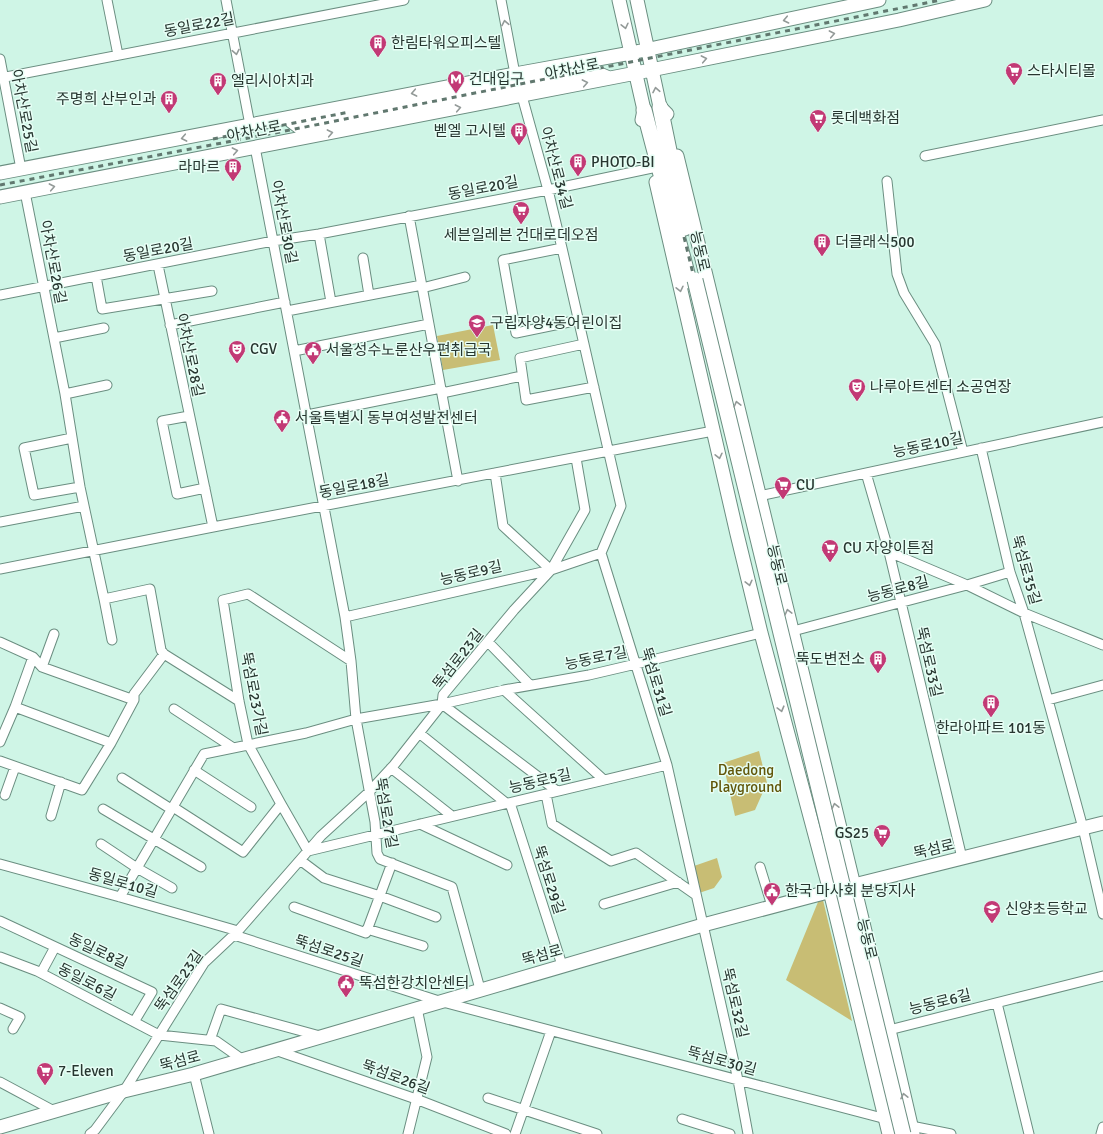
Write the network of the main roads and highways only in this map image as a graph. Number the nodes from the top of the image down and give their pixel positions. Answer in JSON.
{"nodes":[{"id":1,"x":619,"y":0,"type":"edge"},
{"id":2,"x":637,"y":0,"type":"edge"},
{"id":3,"x":879,"y":0,"type":"edge"},
{"id":4,"x":985,"y":0,"type":"edge"},
{"id":5,"x":648,"y":50,"type":"junction"},
{"id":6,"x":631,"y":53,"type":"junction"},
{"id":7,"x":604,"y":58,"type":"junction"},
{"id":8,"x":652,"y":70,"type":"junction"},
{"id":9,"x":593,"y":71,"type":"junction"},
{"id":10,"x":636,"y":73,"type":"junction"},
{"id":11,"x":609,"y":78,"type":"junction"},
{"id":12,"x":660,"y":107,"type":"junction"},
{"id":13,"x":644,"y":110,"type":"junction"},
{"id":14,"x":287,"y":118,"type":"junction"},
{"id":15,"x":298,"y":127,"type":"junction"},
{"id":16,"x":292,"y":140,"type":"junction"},
{"id":17,"x":0,"y":173,"type":"edge"},
{"id":18,"x":0,"y":197,"type":"edge"},
{"id":19,"x":692,"y":281,"type":"junction"},
{"id":20,"x":1103,"y":823,"type":"edge"},
{"id":21,"x":854,"y":885,"type":"junction"},
{"id":22,"x":830,"y":891,"type":"junction"},
{"id":23,"x":0,"y":1127,"type":"edge"},
{"id":24,"x":909,"y":1131,"type":"edge"},
{"id":25,"x":890,"y":1134,"type":"edge"},
{"id":26,"x":895,"y":1134,"type":"edge"}],
"edges":[{"from":1,"to":6,"type":"main road","name":"능동로","one_way":true},
{"from":2,"to":5,"type":"main road","name":"능동로"},
{"from":3,"to":5,"type":"main road","name":"아차산로","one_way":true},
{"from":8,"to":4,"type":"main road","name":"아차산로","one_way":true},
{"from":5,"to":6,"type":"main road","name":"아차산로"},
{"from":5,"to":8,"type":"main road","name":"능동로"},
{"from":6,"to":7,"type":"main road","name":"아차산로"},
{"from":6,"to":10,"type":"main road","name":"능동로"},
{"from":7,"to":9,"type":"main road"},
{"from":7,"to":14,"type":"main road","name":"아차산로","one_way":true},
{"from":8,"to":10,"type":"main road","name":"아차산로"},
{"from":12,"to":8,"type":"main road","name":"능동로","one_way":true},
{"from":9,"to":11,"type":"main road"},
{"from":9,"to":15,"type":"main road"},
{"from":10,"to":11,"type":"main road","name":"아차산로"},
{"from":10,"to":13,"type":"main road","name":"능동로"},
{"from":16,"to":11,"type":"main road","name":"아차산로","one_way":true},
{"from":12,"to":19,"type":"highway"},
{"from":21,"to":12,"type":"main road","name":"능동로","one_way":true},
{"from":13,"to":19,"type":"highway","name":"능동로"},
{"from":13,"to":22,"type":"main road","name":"능동로","one_way":true},
{"from":14,"to":15,"type":"main road"},
{"from":14,"to":17,"type":"main road","name":"아차산로","one_way":true},
{"from":15,"to":16,"type":"main road"},
{"from":18,"to":16,"type":"main road","name":"아차산로","one_way":true},
{"from":19,"to":24,"type":"highway","bridge":true},
{"from":19,"to":26,"type":"highway"},
{"from":20,"to":21,"type":"main road","name":"뚝섬로"},
{"from":21,"to":22,"type":"main road","name":"뚝섬로"},
{"from":24,"to":21,"type":"main road","name":"능동로","one_way":true},
{"from":22,"to":23,"type":"main road","name":"뚝섬로"},
{"from":22,"to":25,"type":"main road","name":"능동로"}]}
